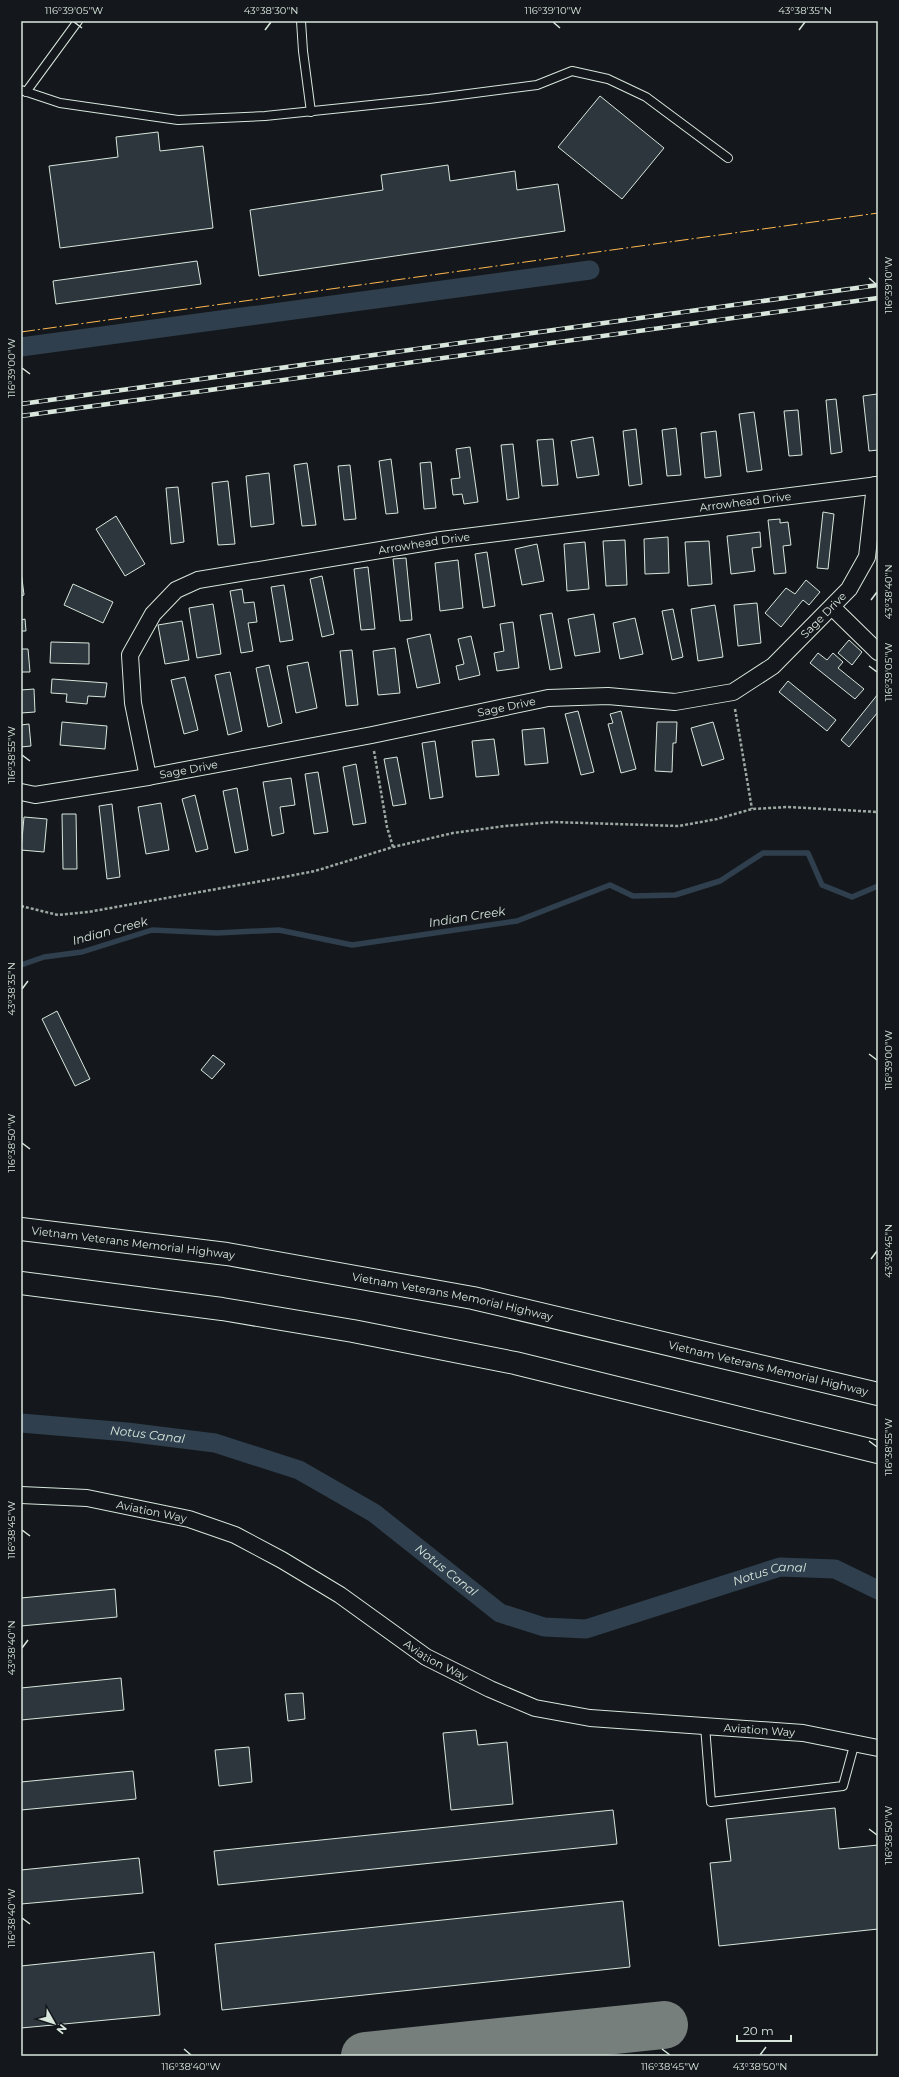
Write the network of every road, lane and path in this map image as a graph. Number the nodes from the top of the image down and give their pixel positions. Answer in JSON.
{"nodes":[{"id":1,"x":78,"y":21,"type":"edge"},
{"id":2,"x":301,"y":21,"type":"edge"},
{"id":3,"x":23,"y":91,"type":"edge"},
{"id":4,"x":311,"y":112,"type":"junction"},
{"id":5,"x":728,"y":158,"type":"dead end"},
{"id":6,"x":876,"y":485,"type":"edge"},
{"id":7,"x":832,"y":607,"type":"junction"},
{"id":8,"x":878,"y":652,"type":"edge"},
{"id":9,"x":733,"y":692,"type":"junction"},
{"id":10,"x":372,"y":735,"type":"junction"},
{"id":11,"x":148,"y":777,"type":"junction"},
{"id":12,"x":21,"y":792,"type":"edge"},
{"id":13,"x":752,"y":809,"type":"junction"},
{"id":14,"x":878,"y":812,"type":"edge"},
{"id":15,"x":393,"y":847,"type":"junction"},
{"id":16,"x":21,"y":906,"type":"edge"},
{"id":17,"x":21,"y":1229,"type":"edge"},
{"id":18,"x":21,"y":1283,"type":"edge"},
{"id":19,"x":878,"y":1394,"type":"edge"},
{"id":20,"x":878,"y":1452,"type":"edge"},
{"id":21,"x":21,"y":1495,"type":"edge"},
{"id":22,"x":705,"y":1726,"type":"junction"},
{"id":23,"x":855,"y":1742,"type":"junction"},
{"id":24,"x":878,"y":1748,"type":"edge"}],
"edges":[{"from":1,"to":3,"type":"lane"},
{"from":2,"to":4,"type":"lane"},
{"from":3,"to":4,"type":"lane"},
{"from":4,"to":5,"type":"lane"},
{"from":6,"to":7,"type":"street","name":"Sage Drive"},
{"from":6,"to":11,"type":"street","name":"Arrowhead Drive"},
{"from":7,"to":8,"type":"street"},
{"from":7,"to":9,"type":"street","name":"Sage Drive"},
{"from":9,"to":10,"type":"street","name":"Sage Drive"},
{"from":9,"to":13,"type":"path"},
{"from":10,"to":11,"type":"street","name":"Sage Drive"},
{"from":10,"to":15,"type":"path"},
{"from":11,"to":12,"type":"street","name":"Sage Drive"},
{"from":13,"to":14,"type":"path"},
{"from":13,"to":15,"type":"path"},
{"from":15,"to":16,"type":"path"},
{"from":17,"to":19,"type":"highway","name":"Vietnam Veterans Memorial Highway"},
{"from":18,"to":20,"type":"highway"},
{"from":21,"to":22,"type":"street","name":"Aviation Way"},
{"from":22,"to":23,"type":"street","name":"Aviation Way"},
{"from":22,"to":23,"type":"lane"},
{"from":23,"to":24,"type":"street","name":"Aviation Way"}]}
